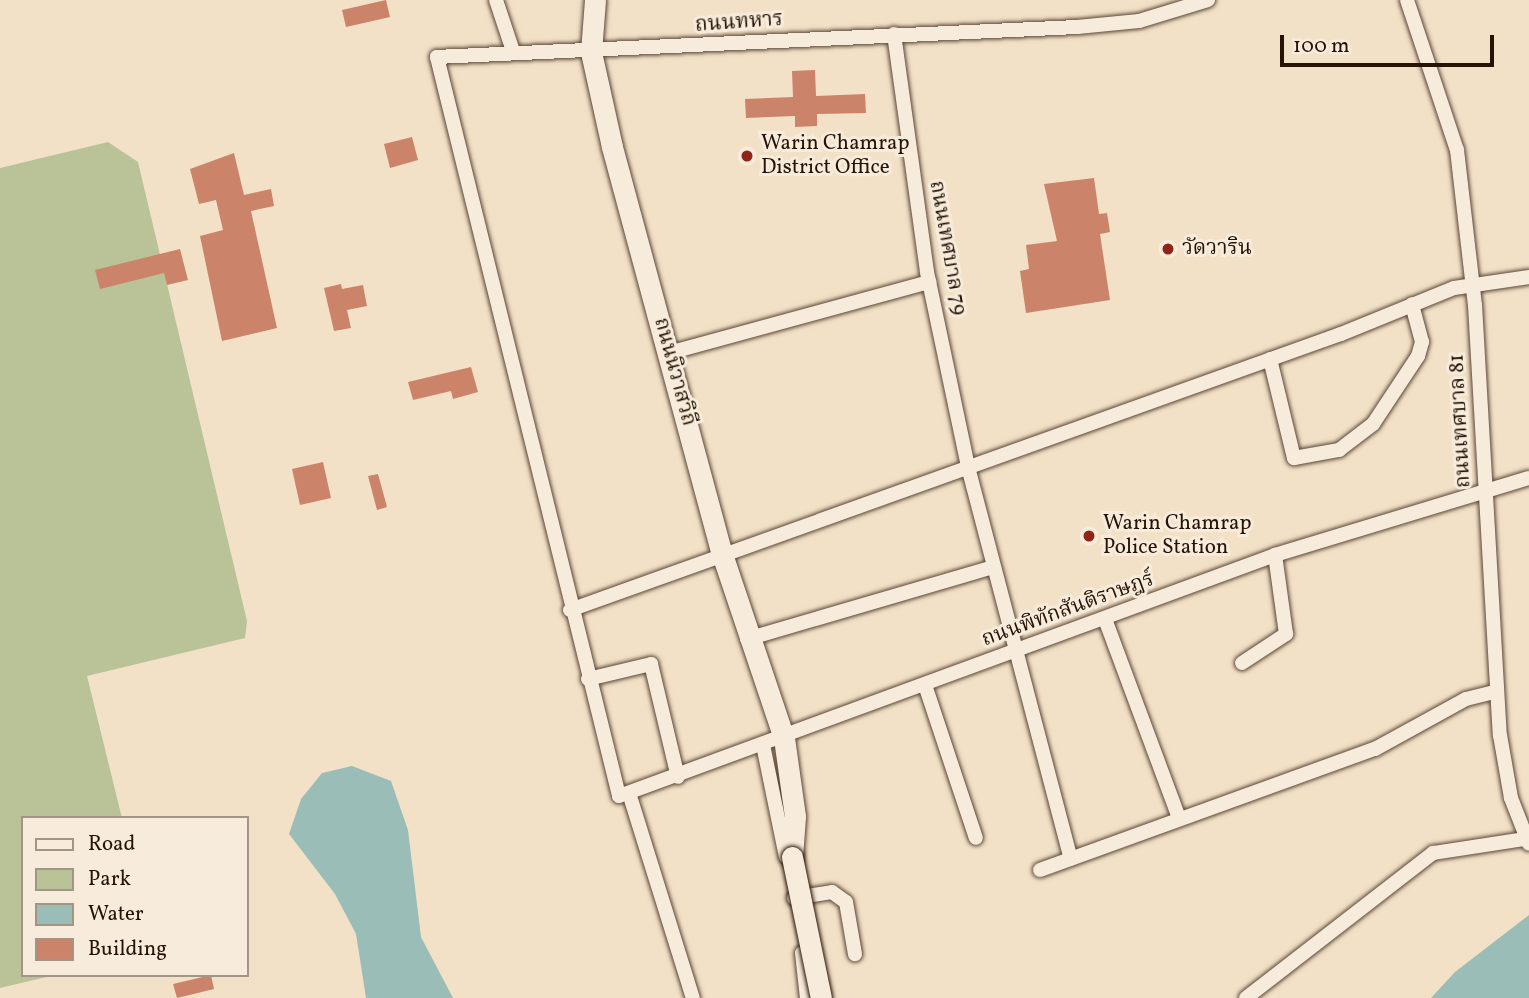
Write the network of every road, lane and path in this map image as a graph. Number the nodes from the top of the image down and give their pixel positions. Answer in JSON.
{"nodes":[{"id":1,"x":595,"y":0,"type":"edge"},
{"id":2,"x":1208,"y":0,"type":"edge"},
{"id":3,"x":1407,"y":0,"type":"edge"},
{"id":4,"x":498,"y":1,"type":"edge"},
{"id":5,"x":894,"y":34,"type":"junction"},
{"id":6,"x":513,"y":51,"type":"junction"},
{"id":7,"x":592,"y":52,"type":"junction"},
{"id":8,"x":1529,"y":276,"type":"edge"},
{"id":9,"x":929,"y":282,"type":"junction"},
{"id":10,"x":1473,"y":285,"type":"junction"},
{"id":11,"x":1412,"y":304,"type":"junction"},
{"id":12,"x":669,"y":353,"type":"junction"},
{"id":13,"x":1270,"y":359,"type":"junction"},
{"id":14,"x":968,"y":467,"type":"junction"},
{"id":15,"x":1529,"y":478,"type":"edge"},
{"id":16,"x":1486,"y":490,"type":"junction"},
{"id":17,"x":1275,"y":555,"type":"junction"},
{"id":18,"x":723,"y":557,"type":"junction"},
{"id":19,"x":993,"y":567,"type":"junction"},
{"id":20,"x":570,"y":610,"type":"junction"},
{"id":21,"x":1105,"y":619,"type":"junction"},
{"id":22,"x":747,"y":639,"type":"junction"},
{"id":23,"x":1014,"y":652,"type":"junction"},
{"id":24,"x":1242,"y":663,"type":"dead end"},
{"id":25,"x":588,"y":679,"type":"junction"},
{"id":26,"x":925,"y":685,"type":"junction"},
{"id":27,"x":1497,"y":691,"type":"junction"},
{"id":28,"x":784,"y":738,"type":"junction"},
{"id":29,"x":763,"y":745,"type":"junction"},
{"id":30,"x":678,"y":777,"type":"junction"},
{"id":31,"x":629,"y":793,"type":"junction"},
{"id":32,"x":1179,"y":818,"type":"junction"},
{"id":33,"x":976,"y":838,"type":"dead end"},
{"id":34,"x":1527,"y":842,"type":"edge"},
{"id":35,"x":1070,"y":859,"type":"junction"},
{"id":36,"x":1040,"y":870,"type":"dead end"},
{"id":37,"x":793,"y":898,"type":"junction"},
{"id":38,"x":855,"y":954,"type":"dead end"},
{"id":39,"x":693,"y":998,"type":"edge"},
{"id":40,"x":807,"y":998,"type":"edge"},
{"id":41,"x":821,"y":998,"type":"edge"},
{"id":42,"x":1247,"y":998,"type":"edge"}],
"edges":[{"from":1,"to":7,"type":"main road","name":"ถนนนิวาสวิถี"},
{"from":2,"to":5,"type":"street","name":"ถนนทหาร"},
{"from":3,"to":10,"type":"street","name":"ถนนเทศบาล 81"},
{"from":4,"to":6,"type":"street"},
{"from":5,"to":7,"type":"street","name":"ถนนทหาร"},
{"from":5,"to":9,"type":"street","name":"ถนนเทศบาล 79"},
{"from":6,"to":7,"type":"street","name":"ถนนทหาร"},
{"from":6,"to":20,"type":"street","name":"ถนนทหาร"},
{"from":7,"to":12,"type":"main road","name":"ถนนนิวาสวิถี"},
{"from":8,"to":10,"type":"street"},
{"from":9,"to":12,"type":"street"},
{"from":9,"to":14,"type":"street","name":"ถนนเทศบาล 79"},
{"from":10,"to":11,"type":"street"},
{"from":10,"to":16,"type":"street","name":"ถนนเทศบาล 81"},
{"from":11,"to":13,"type":"street"},
{"from":11,"to":13,"type":"street"},
{"from":12,"to":18,"type":"main road","name":"ถนนนิวาสวิถี"},
{"from":13,"to":14,"type":"street"},
{"from":14,"to":18,"type":"street"},
{"from":14,"to":19,"type":"street","name":"ถนนเทศบาล 79"},
{"from":15,"to":16,"type":"street","name":"ถนนพิทักสันติราษฎร์"},
{"from":16,"to":17,"type":"street","name":"ถนนพิทักสันติราษฎร์"},
{"from":16,"to":27,"type":"street","name":"ถนนเทศบาล 81"},
{"from":17,"to":21,"type":"street","name":"ถนนพิทักสันติราษฎร์"},
{"from":17,"to":24,"type":"street"},
{"from":18,"to":20,"type":"street"},
{"from":18,"to":22,"type":"main road","name":"ถนนนิวาสวิถี"},
{"from":19,"to":22,"type":"street"},
{"from":19,"to":23,"type":"street","name":"ถนนเทศบาล 79"},
{"from":20,"to":25,"type":"street"},
{"from":21,"to":23,"type":"street","name":"ถนนพิทักสันติราษฎร์"},
{"from":21,"to":32,"type":"street"},
{"from":22,"to":28,"type":"main road","name":"ถนนนิวาสวิถี"},
{"from":23,"to":26,"type":"street","name":"ถนนพิทักสันติราษฎร์"},
{"from":23,"to":35,"type":"street","name":"ถนนเทศบาล 79"},
{"from":25,"to":30,"type":"street"},
{"from":25,"to":31,"type":"street"},
{"from":26,"to":28,"type":"street","name":"ถนนพิทักสันติราษฎร์"},
{"from":26,"to":33,"type":"street"},
{"from":27,"to":32,"type":"street"},
{"from":27,"to":34,"type":"street","name":"ถนนเทศบาล 81"},
{"from":28,"to":29,"type":"street","name":"ถนนพิทักสันติราษฎร์"},
{"from":28,"to":41,"type":"main road","name":"ถนนนิวาสวิถี","bridge":true},
{"from":29,"to":30,"type":"street","name":"ถนนพิทักสันติราษฎร์"},
{"from":29,"to":37,"type":"street"},
{"from":30,"to":31,"type":"street","name":"ถนนพิทักสันติราษฎร์"},
{"from":31,"to":39,"type":"street"},
{"from":32,"to":35,"type":"street"},
{"from":34,"to":42,"type":"street"},
{"from":35,"to":36,"type":"street"},
{"from":37,"to":38,"type":"street"},
{"from":37,"to":40,"type":"street"}]}
